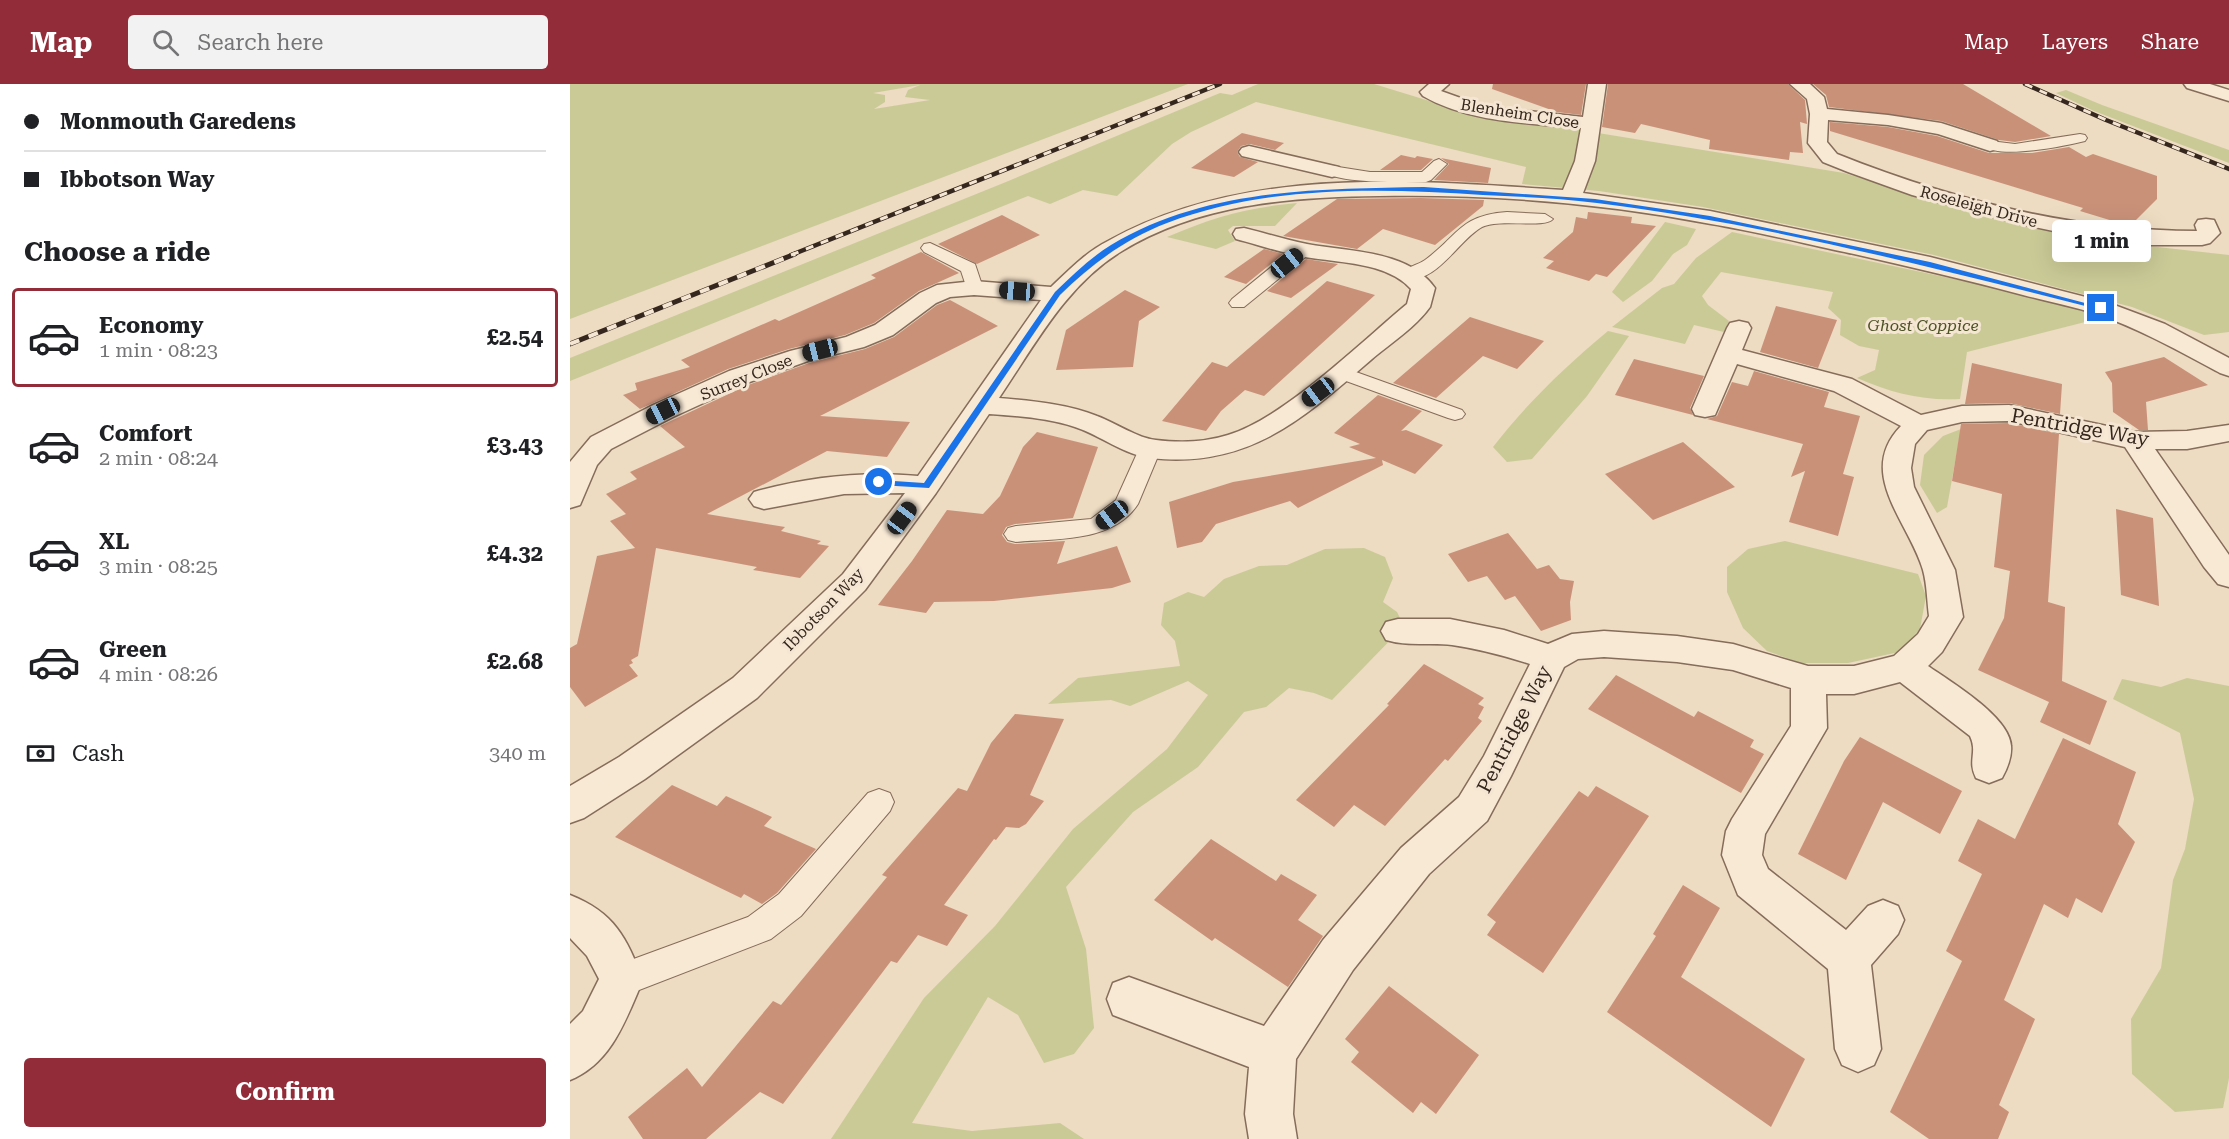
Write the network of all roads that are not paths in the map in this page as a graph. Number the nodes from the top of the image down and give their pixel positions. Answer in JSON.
{"nodes":[{"id":1,"x":1440,"y":84,"type":"edge"},
{"id":2,"x":1597,"y":84,"type":"edge"},
{"id":3,"x":1799,"y":84,"type":"edge"},
{"id":4,"x":2204,"y":86,"type":"edge"},
{"id":5,"x":2229,"y":96,"type":"edge"},
{"id":6,"x":1819,"y":114,"type":"junction"},
{"id":7,"x":1591,"y":123,"type":"junction"},
{"id":8,"x":2080,"y":138,"type":"dead end"},
{"id":9,"x":1990,"y":145,"type":"joint"},
{"id":10,"x":1249,"y":152,"type":"dead end"},
{"id":11,"x":1279,"y":159,"type":"junction"},
{"id":12,"x":1439,"y":164,"type":"dead end"},
{"id":13,"x":1332,"y":171,"type":"joint"},
{"id":14,"x":1268,"y":195,"type":"junction"},
{"id":15,"x":1571,"y":197,"type":"junction"},
{"id":16,"x":1545,"y":219,"type":"dead end"},
{"id":17,"x":2206,"y":225,"type":"dead end"},
{"id":18,"x":1244,"y":234,"type":"dead end"},
{"id":19,"x":930,"y":248,"type":"dead end"},
{"id":20,"x":1303,"y":250,"type":"junction"},
{"id":21,"x":1410,"y":274,"type":"junction"},
{"id":22,"x":974,"y":288,"type":"junction"},
{"id":23,"x":1058,"y":294,"type":"junction"},
{"id":24,"x":1238,"y":303,"type":"dead end"},
{"id":25,"x":1739,"y":328,"type":"dead end"},
{"id":26,"x":1728,"y":354,"type":"junction"},
{"id":27,"x":2229,"y":369,"type":"edge"},
{"id":28,"x":1342,"y":373,"type":"junction"},
{"id":29,"x":982,"y":405,"type":"junction"},
{"id":30,"x":1705,"y":409,"type":"dead end"},
{"id":31,"x":1455,"y":414,"type":"dead end"},
{"id":32,"x":1918,"y":424,"type":"junction"},
{"id":33,"x":2229,"y":433,"type":"edge"},
{"id":34,"x":2135,"y":441,"type":"junction"},
{"id":35,"x":1150,"y":449,"type":"junction"},
{"id":36,"x":577,"y":466,"type":"edge"},
{"id":37,"x":926,"y":486,"type":"junction"},
{"id":38,"x":570,"y":498,"type":"edge"},
{"id":39,"x":764,"y":499,"type":"dead end"},
{"id":40,"x":1016,"y":534,"type":"dead end"},
{"id":41,"x":2229,"y":576,"type":"edge"},
{"id":42,"x":1398,"y":631,"type":"dead end"},
{"id":43,"x":1551,"y":658,"type":"junction"},
{"id":44,"x":1905,"y":667,"type":"junction"},
{"id":45,"x":1808,"y":680,"type":"junction"},
{"id":46,"x":1989,"y":767,"type":"dead end"},
{"id":47,"x":879,"y":802,"type":"dead end"},
{"id":48,"x":570,"y":806,"type":"edge"},
{"id":49,"x":570,"y":915,"type":"edge"},
{"id":50,"x":1883,"y":920,"type":"dead end"},
{"id":51,"x":1849,"y":959,"type":"junction"},
{"id":52,"x":621,"y":980,"type":"junction"},
{"id":53,"x":1129,"y":999,"type":"dead end"},
{"id":54,"x":1858,"y":1049,"type":"dead end"},
{"id":55,"x":1273,"y":1053,"type":"junction"},
{"id":56,"x":570,"y":1057,"type":"edge"},
{"id":57,"x":1273,"y":1139,"type":"edge"}],
"edges":[{"from":1,"to":7,"type":"street","name":"Blenheim Close"},
{"from":2,"to":7,"type":"street"},
{"from":3,"to":6,"type":"street"},
{"from":4,"to":5,"type":"street"},
{"from":6,"to":9,"type":"street"},
{"from":6,"to":17,"type":"street","name":"Roseleigh Drive"},
{"from":7,"to":15,"type":"street"},
{"from":8,"to":9,"type":"lane"},
{"from":10,"to":11,"type":"street"},
{"from":11,"to":13,"type":"street"},
{"from":11,"to":14,"type":"street"},
{"from":12,"to":13,"type":"lane"},
{"from":14,"to":15,"type":"street","name":"Ibbotson Way"},
{"from":14,"to":23,"type":"street","name":"Ibbotson Way"},
{"from":15,"to":27,"type":"street","name":"Ibbotson Way"},
{"from":16,"to":21,"type":"lane"},
{"from":18,"to":20,"type":"street"},
{"from":19,"to":22,"type":"lane"},
{"from":20,"to":21,"type":"street"},
{"from":20,"to":24,"type":"lane"},
{"from":21,"to":28,"type":"street"},
{"from":22,"to":23,"type":"street","name":"Surrey Close"},
{"from":22,"to":36,"type":"street","name":"Surrey Close"},
{"from":23,"to":29,"type":"street","name":"Ibbotson Way"},
{"from":25,"to":26,"type":"street"},
{"from":26,"to":30,"type":"street"},
{"from":26,"to":32,"type":"street"},
{"from":28,"to":31,"type":"lane"},
{"from":28,"to":35,"type":"street"},
{"from":29,"to":35,"type":"street"},
{"from":29,"to":37,"type":"street","name":"Ibbotson Way"},
{"from":32,"to":34,"type":"street","name":"Pentridge Way"},
{"from":32,"to":44,"type":"street","name":"Pentridge Way"},
{"from":33,"to":34,"type":"street","name":"Pentridge Way"},
{"from":34,"to":41,"type":"street"},
{"from":35,"to":40,"type":"lane"},
{"from":36,"to":38,"type":"street","name":"Surrey Close"},
{"from":37,"to":39,"type":"street"},
{"from":37,"to":48,"type":"street","name":"Ibbotson Way"},
{"from":42,"to":43,"type":"street"},
{"from":43,"to":45,"type":"street","name":"Pentridge Way"},
{"from":43,"to":55,"type":"street","name":"Pentridge Way"},
{"from":44,"to":45,"type":"street","name":"Pentridge Way"},
{"from":44,"to":46,"type":"street"},
{"from":45,"to":51,"type":"street"},
{"from":47,"to":52,"type":"lane"},
{"from":49,"to":52,"type":"street"},
{"from":50,"to":51,"type":"street"},
{"from":51,"to":54,"type":"street"},
{"from":52,"to":56,"type":"street"},
{"from":53,"to":55,"type":"street"},
{"from":55,"to":57,"type":"street","name":"Pentridge Way"}]}
